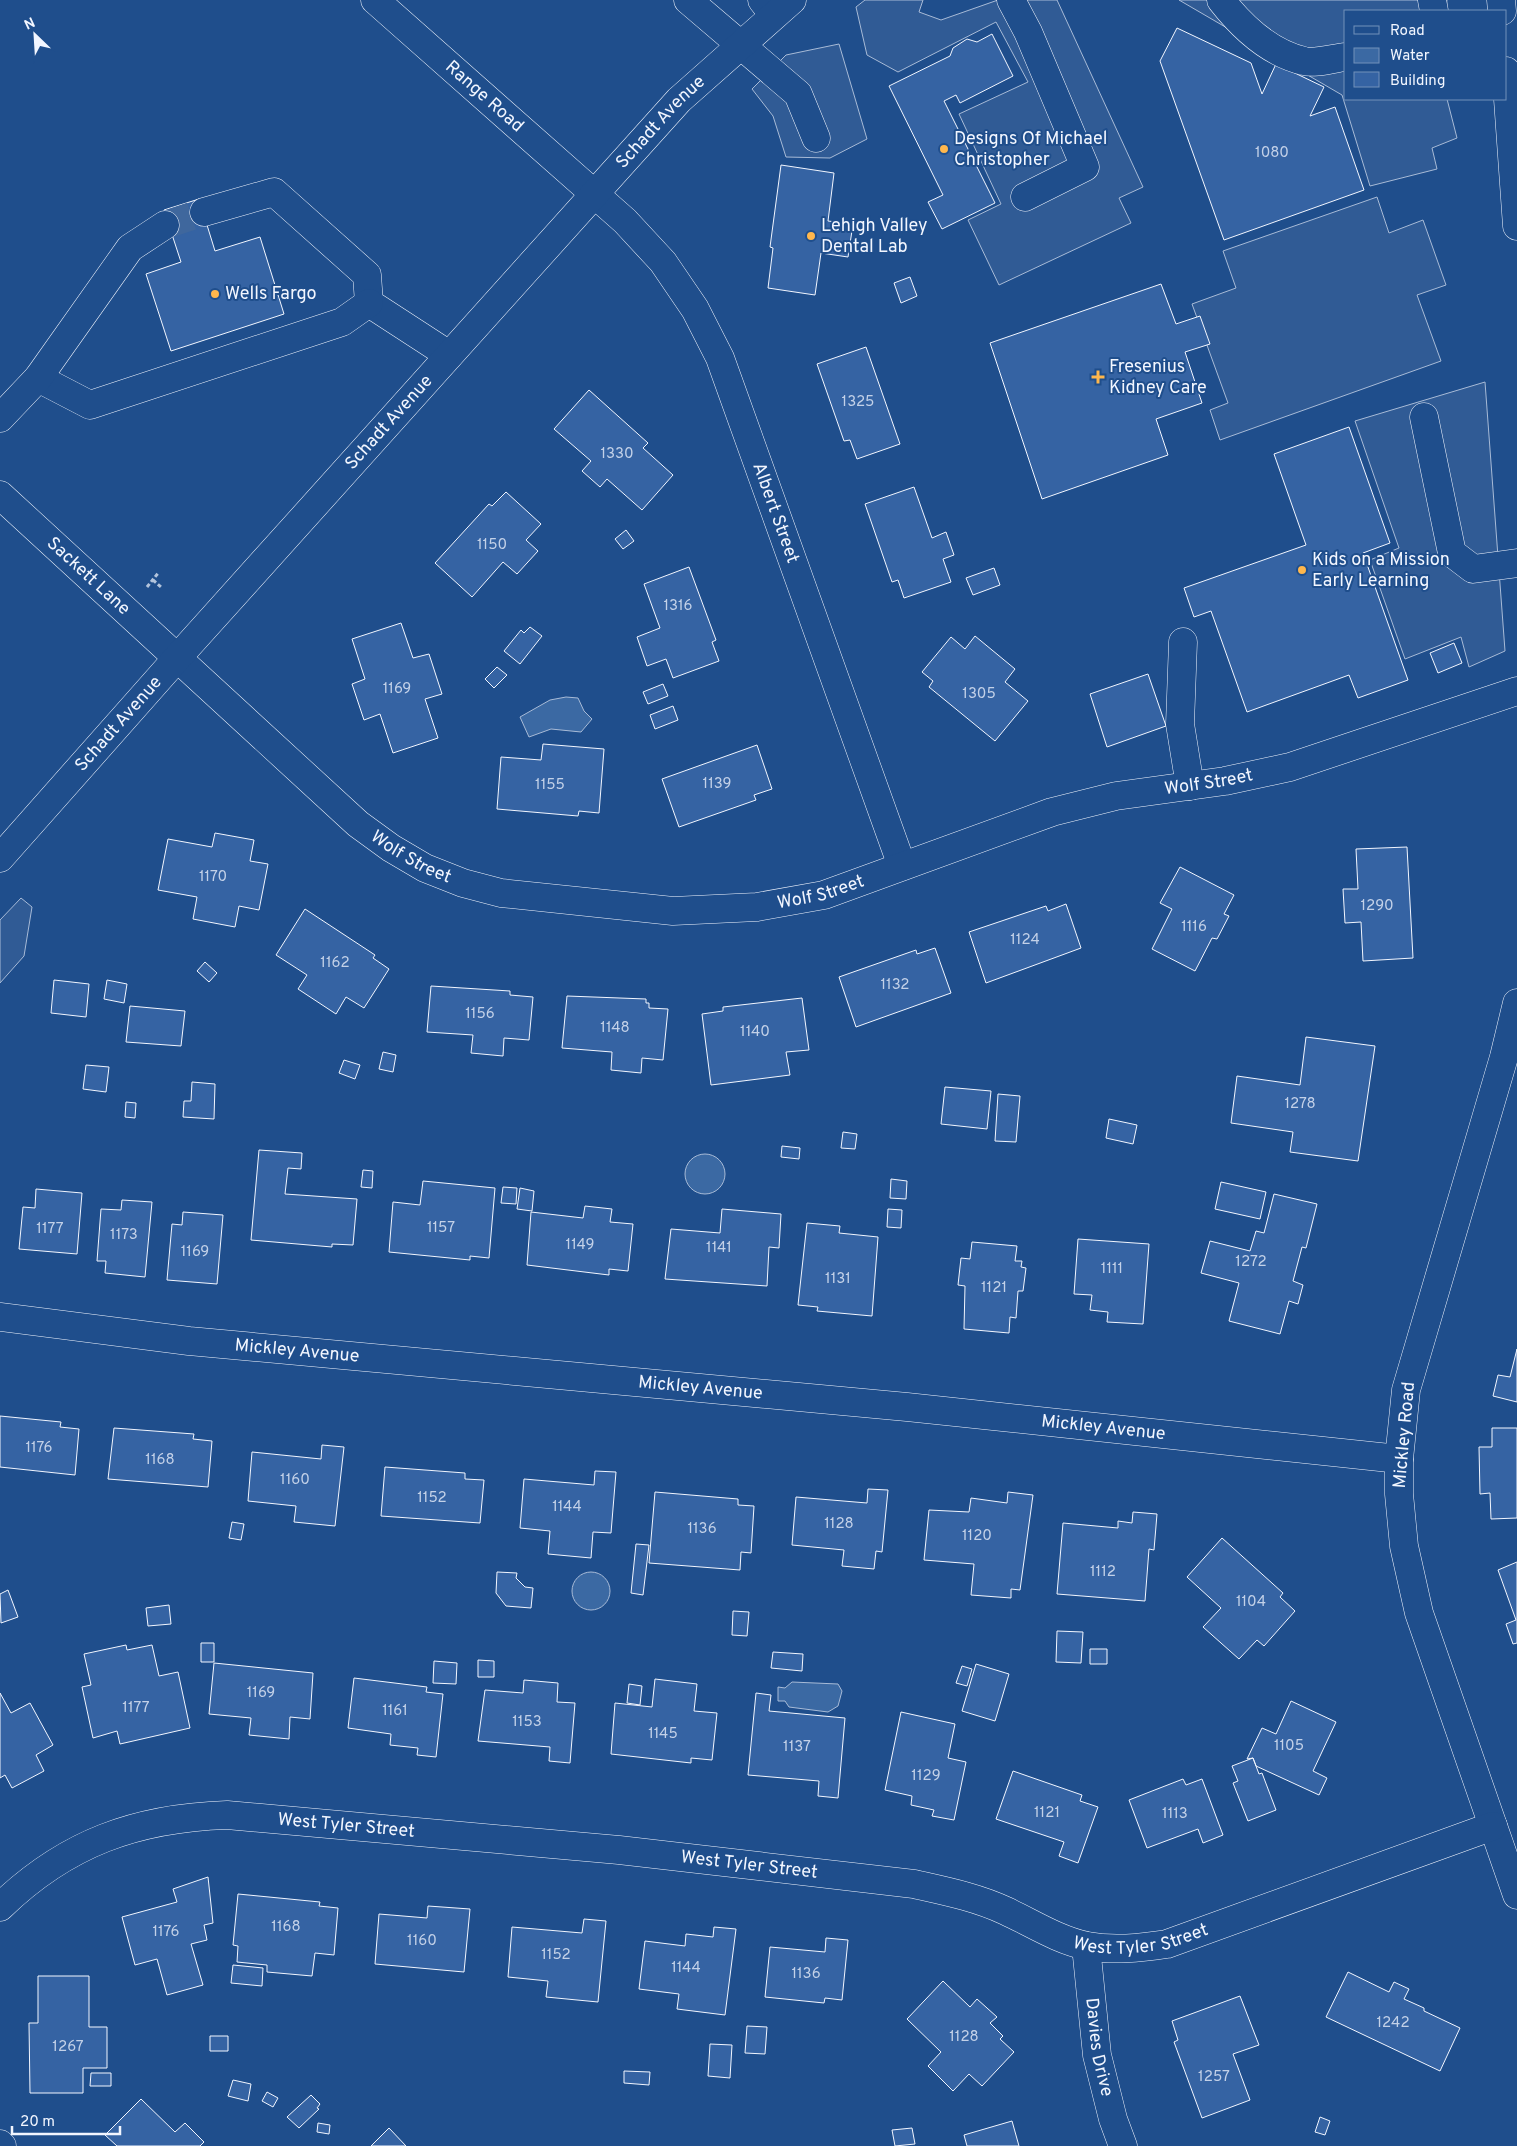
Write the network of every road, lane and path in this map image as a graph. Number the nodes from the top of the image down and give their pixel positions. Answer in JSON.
{"nodes":[{"id":1,"x":375,"y":0,"type":"edge"},
{"id":2,"x":688,"y":0,"type":"edge"},
{"id":3,"x":1011,"y":0,"type":"edge"},
{"id":4,"x":1221,"y":0,"type":"edge"},
{"id":5,"x":775,"y":5,"type":"edge"},
{"id":6,"x":740,"y":44,"type":"junction"},
{"id":7,"x":1344,"y":57,"type":"edge"},
{"id":8,"x":1507,"y":85,"type":"edge"},
{"id":9,"x":816,"y":138,"type":"dead end"},
{"id":10,"x":594,"y":193,"type":"junction"},
{"id":11,"x":1026,"y":198,"type":"dead end"},
{"id":12,"x":204,"y":212,"type":"tunnel mouth"},
{"id":13,"x":166,"y":225,"type":"tunnel mouth"},
{"id":14,"x":1517,"y":226,"type":"edge"},
{"id":15,"x":369,"y":303,"type":"junction"},
{"id":16,"x":449,"y":355,"type":"junction"},
{"id":17,"x":38,"y":378,"type":"junction"},
{"id":18,"x":1424,"y":417,"type":"dead end"},
{"id":19,"x":0,"y":418,"type":"edge"},
{"id":20,"x":0,"y":495,"type":"edge"},
{"id":21,"x":1517,"y":563,"type":"edge"},
{"id":22,"x":159,"y":572,"type":"dead end"},
{"id":23,"x":153,"y":580,"type":"junction"},
{"id":24,"x":161,"y":587,"type":"dead end"},
{"id":25,"x":145,"y":590,"type":"dead end"},
{"id":26,"x":1183,"y":642,"type":"dead end"},
{"id":27,"x":178,"y":657,"type":"junction"},
{"id":28,"x":1517,"y":691,"type":"edge"},
{"id":29,"x":1190,"y":786,"type":"junction"},
{"id":30,"x":0,"y":858,"type":"edge"},
{"id":31,"x":902,"y":866,"type":"junction"},
{"id":32,"x":1517,"y":1003,"type":"edge"},
{"id":33,"x":0,"y":1317,"type":"edge"},
{"id":34,"x":1399,"y":1459,"type":"junction"},
{"id":35,"x":1493,"y":1826,"type":"junction"},
{"id":36,"x":1517,"y":1895,"type":"edge"},
{"id":37,"x":0,"y":1907,"type":"edge"},
{"id":38,"x":1086,"y":1946,"type":"junction"},
{"id":39,"x":1123,"y":2146,"type":"edge"}],
"edges":[{"from":1,"to":10,"type":"street","name":"Range Road"},
{"from":2,"to":6,"type":"street"},
{"from":3,"to":11,"type":"street"},
{"from":4,"to":7,"type":"street"},
{"from":5,"to":6,"type":"street","name":"Schadt Avenue"},
{"from":6,"to":9,"type":"street"},
{"from":6,"to":10,"type":"street","name":"Schadt Avenue"},
{"from":8,"to":14,"type":"street"},
{"from":10,"to":16,"type":"street","name":"Schadt Avenue"},
{"from":10,"to":31,"type":"street","name":"Albert Street"},
{"from":12,"to":15,"type":"street"},
{"from":13,"to":17,"type":"street"},
{"from":15,"to":16,"type":"street"},
{"from":15,"to":17,"type":"street"},
{"from":16,"to":27,"type":"street","name":"Schadt Avenue"},
{"from":17,"to":19,"type":"street"},
{"from":18,"to":21,"type":"street"},
{"from":20,"to":27,"type":"street","name":"Sackett Lane"},
{"from":22,"to":23,"type":"path"},
{"from":23,"to":24,"type":"path"},
{"from":23,"to":25,"type":"path"},
{"from":26,"to":29,"type":"street"},
{"from":27,"to":30,"type":"street","name":"Schadt Avenue"},
{"from":27,"to":31,"type":"street","name":"Wolf Street"},
{"from":28,"to":29,"type":"street","name":"Wolf Street"},
{"from":29,"to":31,"type":"street","name":"Wolf Street"},
{"from":32,"to":34,"type":"street","name":"Mickley Road"},
{"from":33,"to":34,"type":"street","name":"Mickley Avenue"},
{"from":34,"to":35,"type":"street","name":"Mickley Road"},
{"from":35,"to":36,"type":"street","name":"Mickley Road"},
{"from":35,"to":38,"type":"street","name":"West Tyler Street"},
{"from":37,"to":38,"type":"street","name":"West Tyler Street"},
{"from":38,"to":39,"type":"street","name":"Davies Drive"}]}
